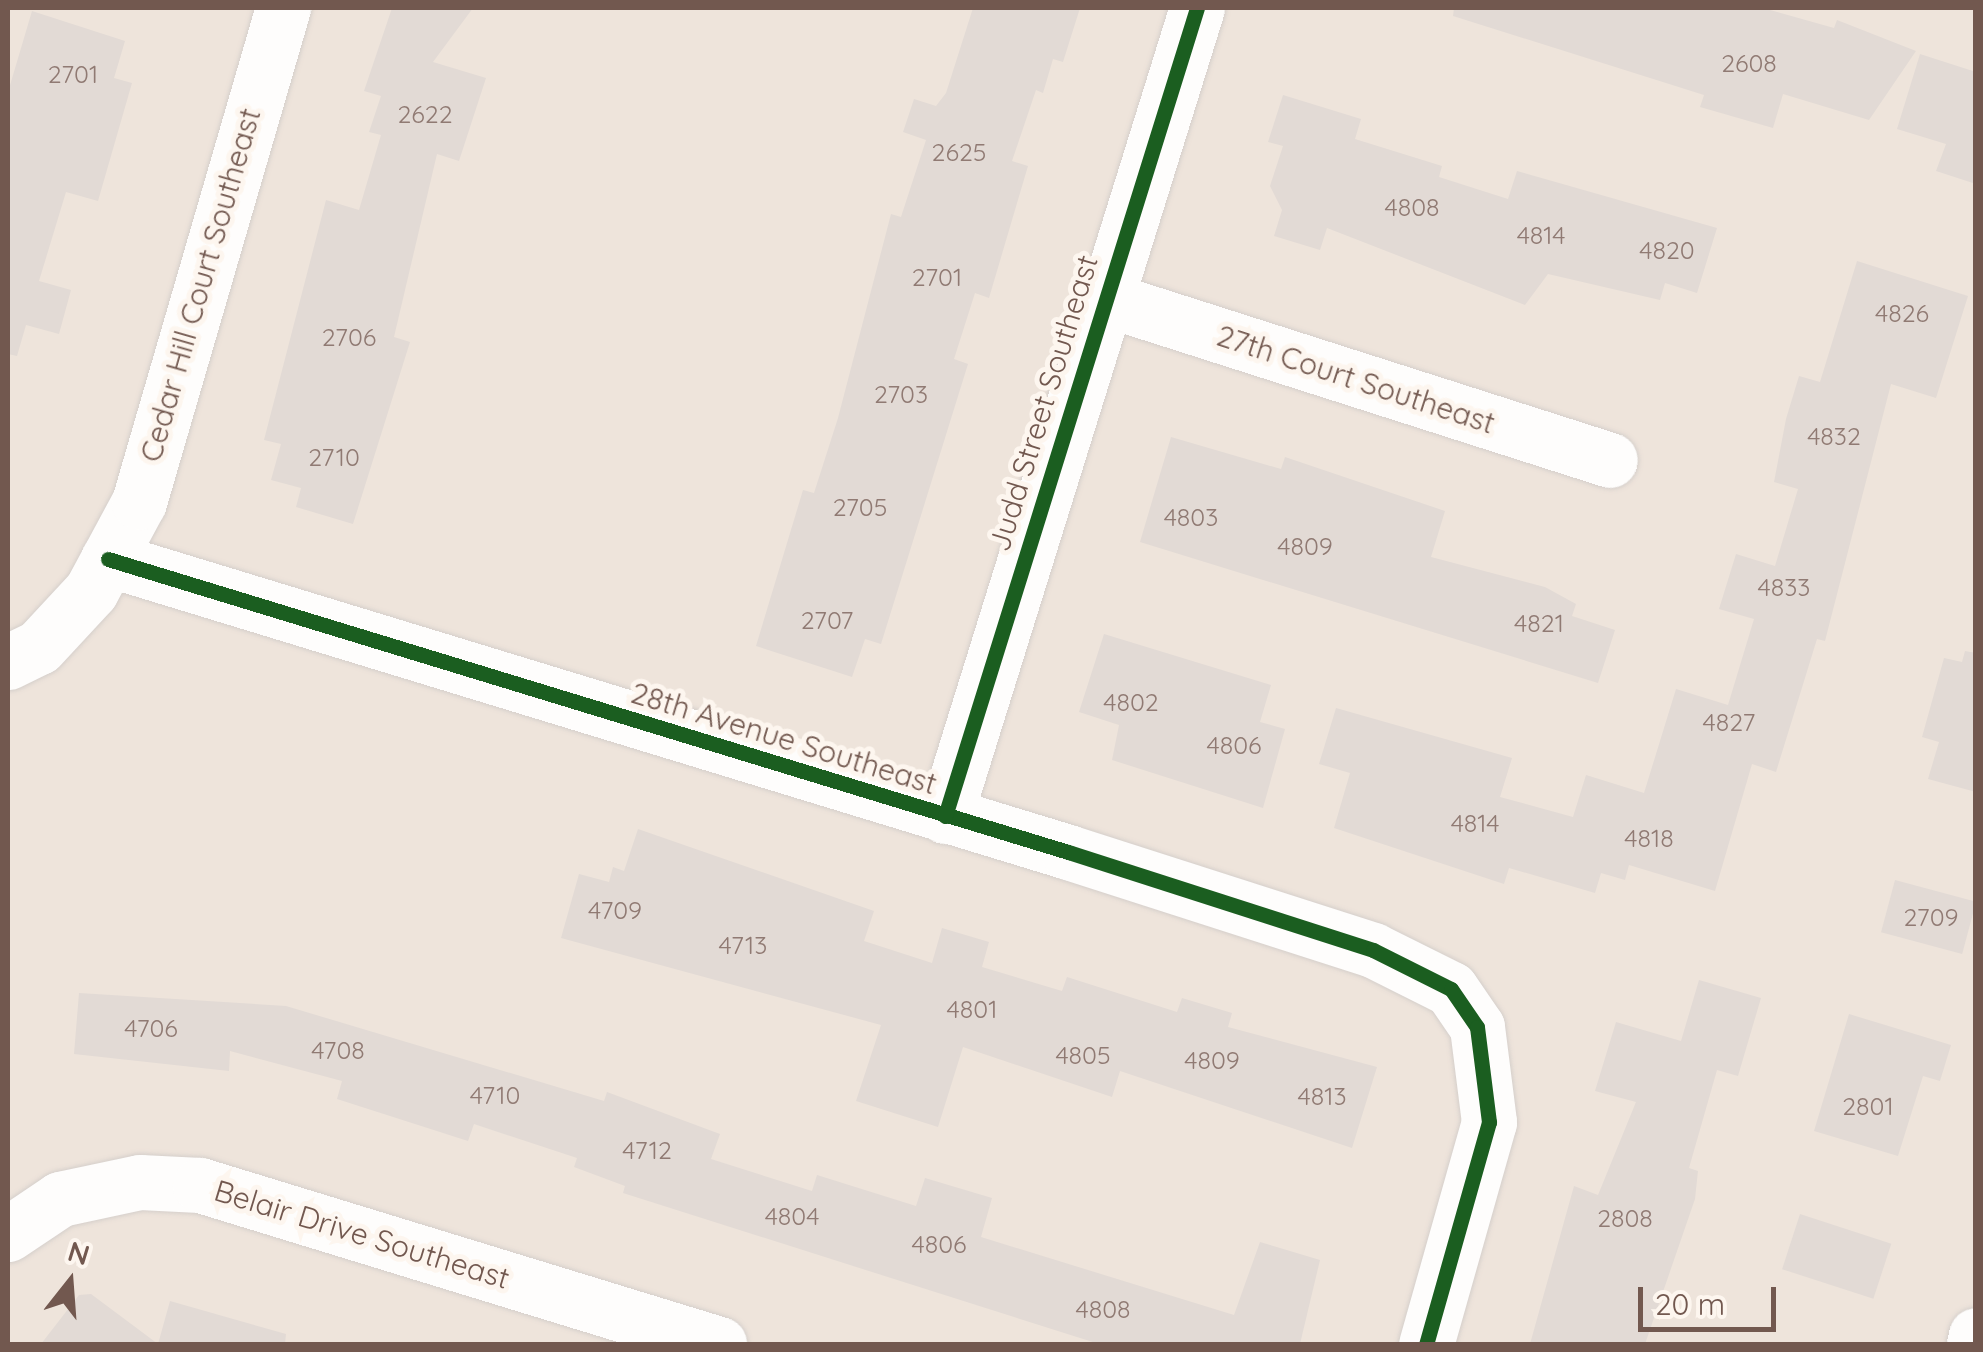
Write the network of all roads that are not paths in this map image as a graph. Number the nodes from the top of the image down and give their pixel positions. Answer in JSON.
{"nodes":[{"id":1,"x":282,"y":8,"type":"edge"},
{"id":2,"x":1197,"y":8,"type":"edge"},
{"id":3,"x":1103,"y":298,"type":"junction"},
{"id":4,"x":1610,"y":460,"type":"dead end"},
{"id":5,"x":108,"y":559,"type":"junction"},
{"id":6,"x":8,"y":662,"type":"edge"},
{"id":7,"x":946,"y":816,"type":"junction"},
{"id":8,"x":8,"y":1234,"type":"edge"},
{"id":9,"x":1976,"y":1335,"type":"edge"},
{"id":10,"x":719,"y":1344,"type":"edge"},
{"id":11,"x":1426,"y":1344,"type":"edge"},
{"id":12,"x":1974,"y":1344,"type":"edge"}],
"edges":[{"from":1,"to":5,"type":"street","name":"Cedar Hill Court Southeast"},
{"from":2,"to":3,"type":"street","name":"Judd Street Southeast"},
{"from":3,"to":4,"type":"street","name":"27th Court Southeast"},
{"from":3,"to":7,"type":"street","name":"Judd Street Southeast"},
{"from":5,"to":6,"type":"street"},
{"from":5,"to":7,"type":"street","name":"28th Avenue Southeast"},
{"from":7,"to":11,"type":"street","name":"28th Avenue Southeast"},
{"from":8,"to":10,"type":"street","name":"Belair Drive Southeast"},
{"from":9,"to":12,"type":"street"}]}
